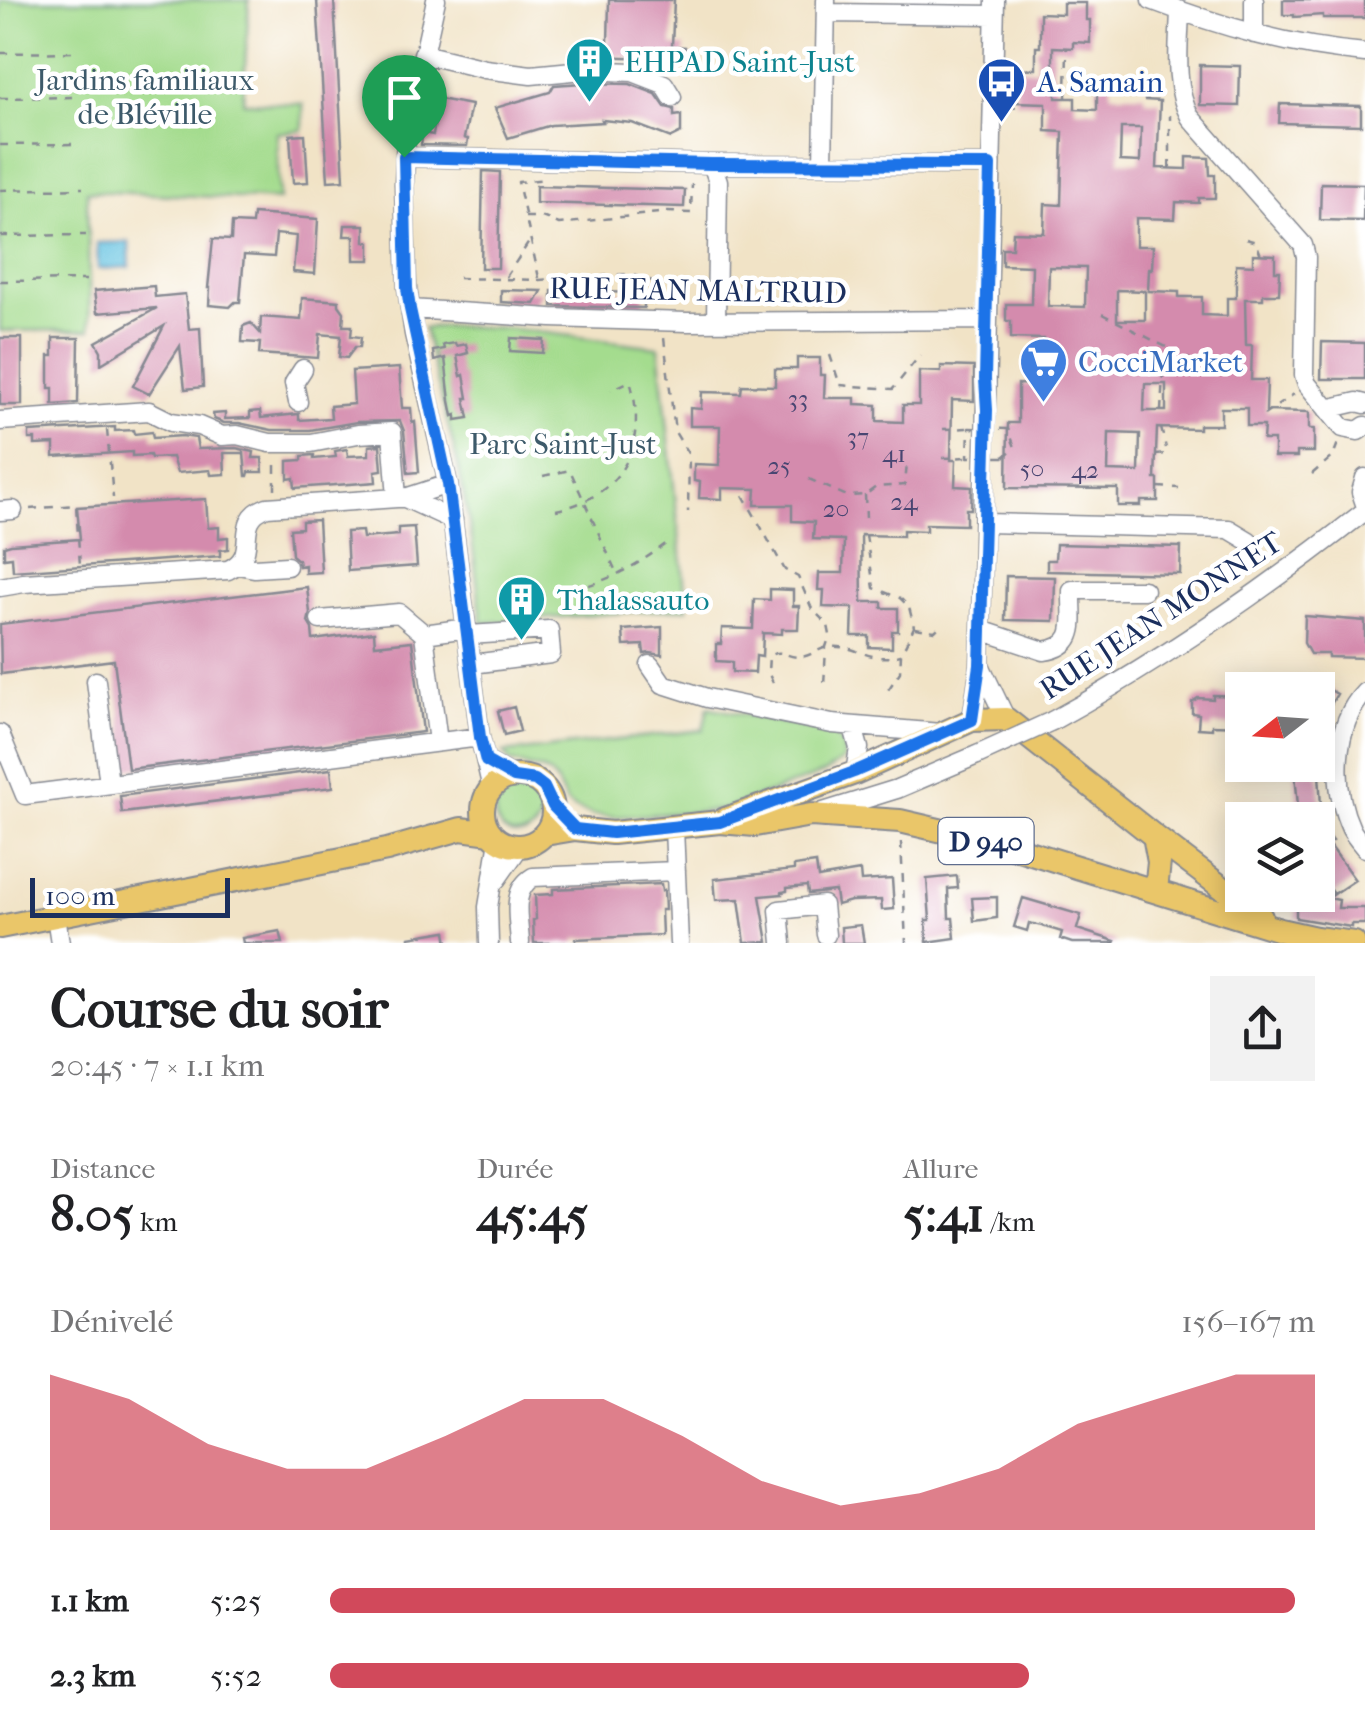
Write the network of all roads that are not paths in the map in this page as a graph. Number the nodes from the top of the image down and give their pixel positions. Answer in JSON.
{"nodes":[{"id":1,"x":436,"y":0,"type":"edge"},
{"id":2,"x":1151,"y":0,"type":"edge"},
{"id":3,"x":1254,"y":0,"type":"edge"},
{"id":4,"x":826,"y":7,"type":"edge"},
{"id":5,"x":994,"y":8,"type":"edge"},
{"id":6,"x":1180,"y":11,"type":"junction"},
{"id":7,"x":1254,"y":34,"type":"junction"},
{"id":8,"x":1365,"y":53,"type":"edge"},
{"id":9,"x":423,"y":54,"type":"junction"},
{"id":10,"x":672,"y":97,"type":"dead end"},
{"id":11,"x":404,"y":157,"type":"junction"},
{"id":12,"x":712,"y":164,"type":"junction"},
{"id":13,"x":823,"y":164,"type":"junction"},
{"id":14,"x":990,"y":165,"type":"junction"},
{"id":15,"x":410,"y":309,"type":"junction"},
{"id":16,"x":987,"y":320,"type":"junction"},
{"id":17,"x":716,"y":322,"type":"junction"},
{"id":18,"x":303,"y":370,"type":"dead end"},
{"id":19,"x":298,"y":402,"type":"dead end"},
{"id":20,"x":1365,"y":404,"type":"edge"},
{"id":21,"x":1328,"y":409,"type":"junction"},
{"id":22,"x":0,"y":421,"type":"edge"},
{"id":23,"x":1365,"y":426,"type":"edge"},
{"id":24,"x":1365,"y":478,"type":"edge"},
{"id":25,"x":448,"y":484,"type":"junction"},
{"id":26,"x":401,"y":498,"type":"junction"},
{"id":27,"x":1365,"y":507,"type":"edge"},
{"id":28,"x":453,"y":520,"type":"junction"},
{"id":29,"x":984,"y":523,"type":"junction"},
{"id":30,"x":1249,"y":541,"type":"dead end"},
{"id":31,"x":238,"y":566,"type":"junction"},
{"id":32,"x":287,"y":566,"type":"dead end"},
{"id":33,"x":0,"y":587,"type":"edge"},
{"id":34,"x":1144,"y":590,"type":"dead end"},
{"id":35,"x":320,"y":620,"type":"dead end"},
{"id":36,"x":981,"y":630,"type":"junction"},
{"id":37,"x":467,"y":632,"type":"junction"},
{"id":38,"x":424,"y":634,"type":"junction"},
{"id":39,"x":472,"y":664,"type":"junction"},
{"id":40,"x":650,"y":665,"type":"dead end"},
{"id":41,"x":980,"y":665,"type":"junction"},
{"id":42,"x":96,"y":681,"type":"dead end"},
{"id":43,"x":1365,"y":692,"type":"edge"},
{"id":44,"x":1006,"y":719,"type":"junction"},
{"id":45,"x":972,"y":720,"type":"junction"},
{"id":46,"x":853,"y":727,"type":"junction"},
{"id":47,"x":941,"y":732,"type":"junction"},
{"id":48,"x":0,"y":734,"type":"edge"},
{"id":49,"x":480,"y":737,"type":"junction"},
{"id":50,"x":438,"y":742,"type":"junction"},
{"id":51,"x":486,"y":761,"type":"junction"},
{"id":52,"x":854,"y":772,"type":"junction"},
{"id":53,"x":514,"y":777,"type":"junction"},
{"id":54,"x":109,"y":784,"type":"junction"},
{"id":55,"x":488,"y":798,"type":"junction"},
{"id":56,"x":553,"y":806,"type":"junction"},
{"id":57,"x":811,"y":815,"type":"junction"},
{"id":58,"x":720,"y":822,"type":"junction"},
{"id":59,"x":674,"y":828,"type":"junction"},
{"id":60,"x":460,"y":829,"type":"junction"},
{"id":61,"x":575,"y":829,"type":"junction"},
{"id":62,"x":545,"y":834,"type":"junction"},
{"id":63,"x":1154,"y":836,"type":"junction"},
{"id":64,"x":504,"y":840,"type":"junction"},
{"id":65,"x":1365,"y":848,"type":"edge"},
{"id":66,"x":1194,"y":865,"type":"junction"},
{"id":67,"x":676,"y":871,"type":"junction"},
{"id":68,"x":1166,"y":894,"type":"junction"},
{"id":69,"x":56,"y":916,"type":"junction"},
{"id":70,"x":0,"y":927,"type":"edge"},
{"id":71,"x":1280,"y":930,"type":"junction"},
{"id":72,"x":826,"y":935,"type":"dead end"},
{"id":73,"x":60,"y":943,"type":"edge"},
{"id":74,"x":490,"y":943,"type":"edge"},
{"id":75,"x":520,"y":943,"type":"edge"},
{"id":76,"x":680,"y":943,"type":"edge"},
{"id":77,"x":782,"y":943,"type":"edge"},
{"id":78,"x":1354,"y":943,"type":"edge"}],
"edges":[{"from":1,"to":9,"type":"street"},
{"from":2,"to":6,"type":"street"},
{"from":3,"to":7,"type":"street"},
{"from":4,"to":5,"type":"street"},
{"from":4,"to":13,"type":"street"},
{"from":5,"to":14,"type":"street"},
{"from":6,"to":7,"type":"street"},
{"from":6,"to":21,"type":"street"},
{"from":7,"to":8,"type":"street"},
{"from":9,"to":10,"type":"street"},
{"from":9,"to":11,"type":"street"},
{"from":11,"to":12,"type":"street"},
{"from":11,"to":15,"type":"street"},
{"from":12,"to":13,"type":"street"},
{"from":12,"to":17,"type":"street"},
{"from":13,"to":14,"type":"street"},
{"from":14,"to":16,"type":"street"},
{"from":15,"to":17,"type":"street","name":"RUE JEAN MALTRUD"},
{"from":15,"to":25,"type":"street"},
{"from":16,"to":17,"type":"street","name":"RUE JEAN MALTRUD"},
{"from":16,"to":29,"type":"street"},
{"from":18,"to":19,"type":"street"},
{"from":20,"to":21,"type":"street"},
{"from":21,"to":23,"type":"street"},
{"from":22,"to":26,"type":"street"},
{"from":24,"to":27,"type":"street","name":"RUE JEAN MONNET"},
{"from":25,"to":26,"type":"street"},
{"from":25,"to":28,"type":"street"},
{"from":26,"to":28,"type":"street"},
{"from":26,"to":31,"type":"street"},
{"from":27,"to":57,"type":"street","name":"RUE JEAN MONNET","bridge":true},
{"from":28,"to":37,"type":"street"},
{"from":29,"to":30,"type":"street"},
{"from":29,"to":36,"type":"street"},
{"from":31,"to":32,"type":"street"},
{"from":31,"to":33,"type":"street"},
{"from":34,"to":36,"type":"street"},
{"from":35,"to":38,"type":"street"},
{"from":36,"to":41,"type":"street"},
{"from":37,"to":38,"type":"street"},
{"from":37,"to":39,"type":"street"},
{"from":37,"to":39,"type":"street"},
{"from":38,"to":50,"type":"street"},
{"from":39,"to":49,"type":"street"},
{"from":40,"to":46,"type":"street"},
{"from":41,"to":44,"type":"street"},
{"from":41,"to":45,"type":"street"},
{"from":42,"to":54,"type":"street"},
{"from":43,"to":65,"type":"street"},
{"from":44,"to":45,"type":"main road","number":"D 940"},
{"from":44,"to":63,"type":"main road","number":"D 940"},
{"from":45,"to":47,"type":"main road","number":"D 940"},
{"from":46,"to":47,"type":"street"},
{"from":46,"to":52,"type":"street"},
{"from":47,"to":52,"type":"main road","number":"D 940"},
{"from":48,"to":54,"type":"street"},
{"from":49,"to":50,"type":"street"},
{"from":49,"to":51,"type":"street"},
{"from":50,"to":54,"type":"street"},
{"from":51,"to":53,"type":"street"},
{"from":51,"to":55,"type":"street"},
{"from":52,"to":58,"type":"main road","number":"D 940"},
{"from":53,"to":55,"type":"main road"},
{"from":53,"to":56,"type":"main road"},
{"from":55,"to":60,"type":"main road"},
{"from":55,"to":64,"type":"main road"},
{"from":56,"to":61,"type":"main road"},
{"from":56,"to":62,"type":"main road"},
{"from":57,"to":58,"type":"main road","number":"D 940"},
{"from":57,"to":68,"type":"main road","number":"D 940"},
{"from":58,"to":59,"type":"main road","number":"D 940"},
{"from":59,"to":61,"type":"main road","number":"D 940"},
{"from":59,"to":67,"type":"street"},
{"from":60,"to":64,"type":"main road"},
{"from":60,"to":69,"type":"main road"},
{"from":61,"to":62,"type":"main road","number":"D 940"},
{"from":62,"to":64,"type":"main road"},
{"from":63,"to":66,"type":"main road","number":"D 940"},
{"from":63,"to":68,"type":"main road"},
{"from":64,"to":74,"type":"street"},
{"from":66,"to":68,"type":"main road"},
{"from":66,"to":71,"type":"main road","number":"D 940"},
{"from":67,"to":75,"type":"street"},
{"from":67,"to":76,"type":"street"},
{"from":68,"to":71,"type":"main road","number":"D 940"},
{"from":69,"to":70,"type":"main road"},
{"from":69,"to":73,"type":"street"},
{"from":71,"to":78,"type":"main road","number":"D 940"},
{"from":72,"to":77,"type":"street"}]}
